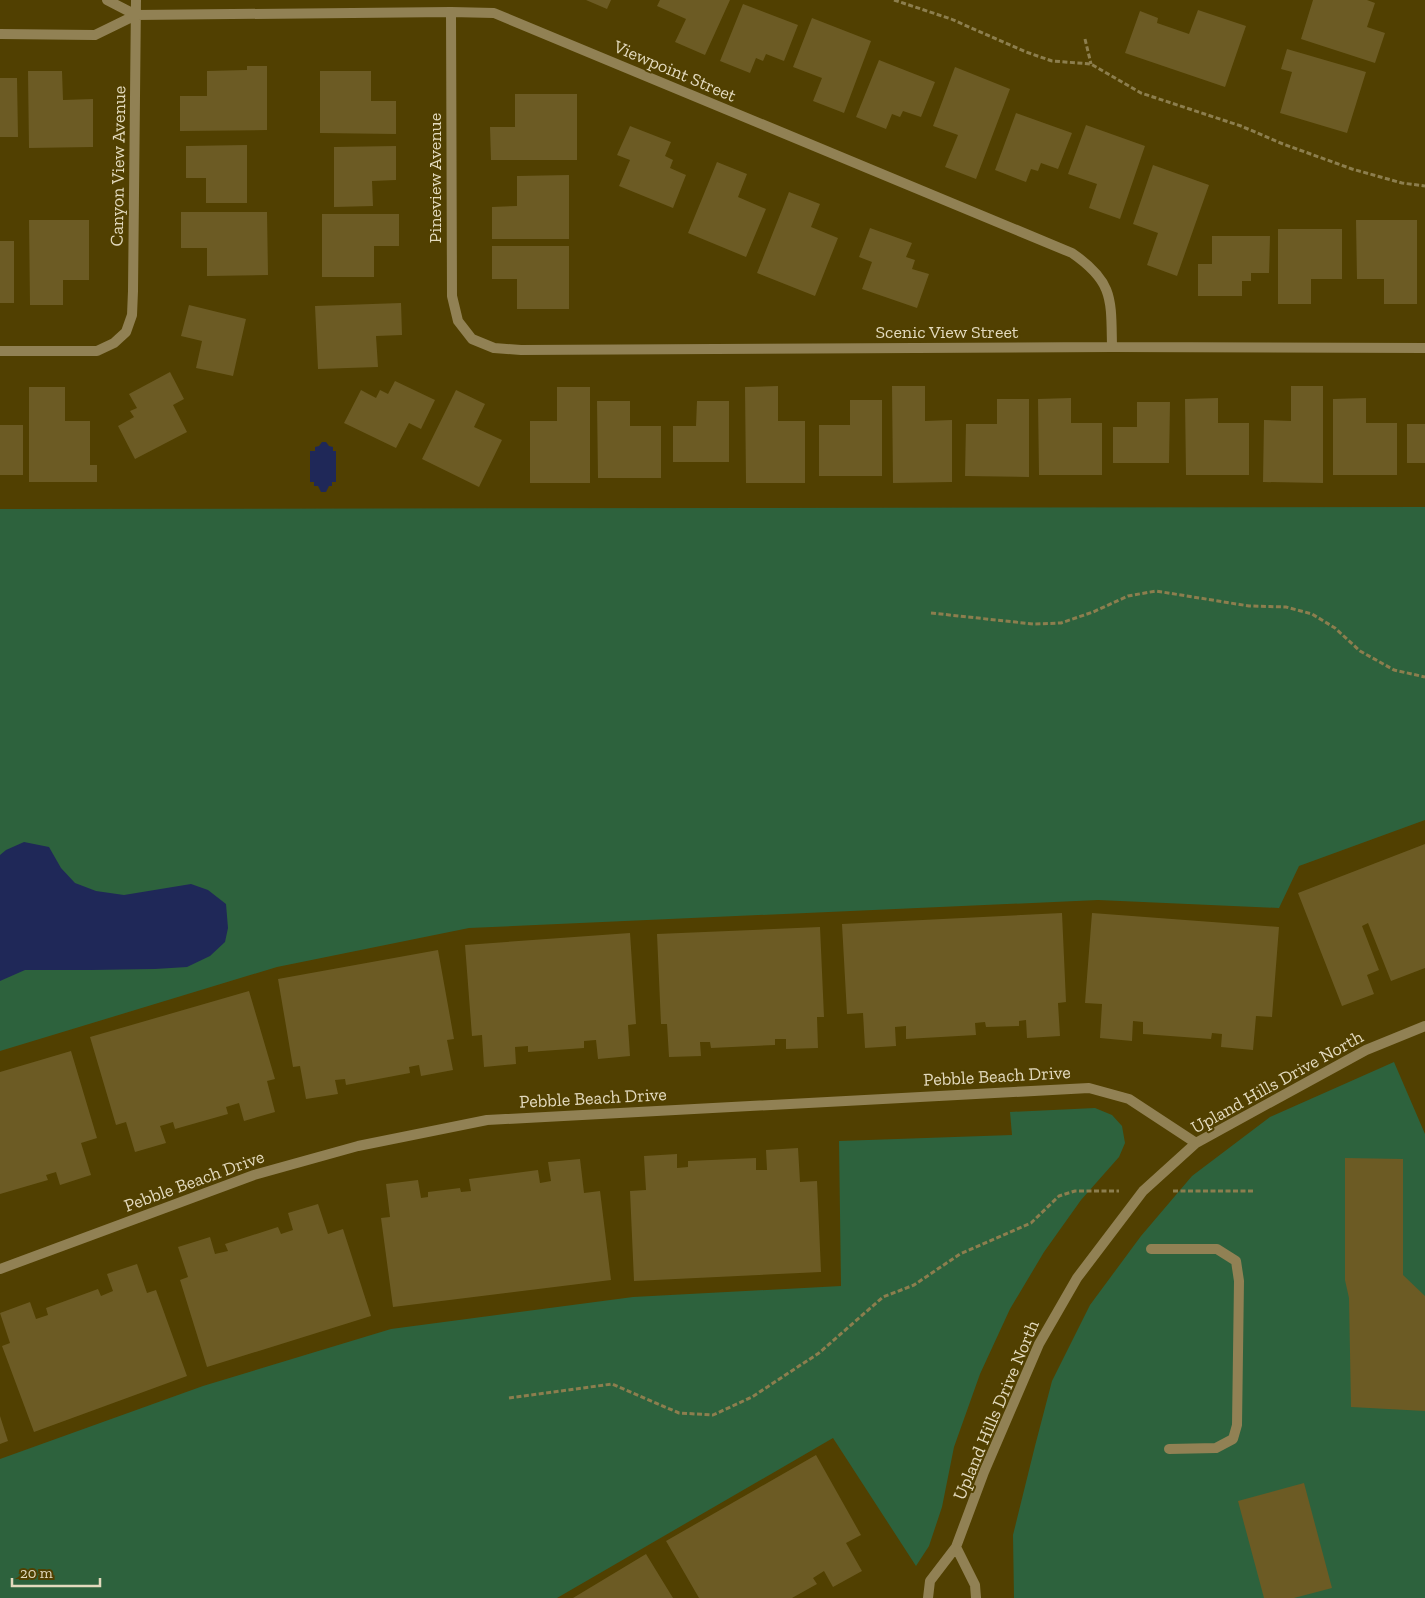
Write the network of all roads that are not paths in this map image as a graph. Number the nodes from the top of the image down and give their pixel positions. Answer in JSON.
{"nodes":[{"id":1,"x":107,"y":0,"type":"edge"},
{"id":2,"x":136,"y":0,"type":"edge"},
{"id":3,"x":451,"y":12,"type":"junction"},
{"id":4,"x":136,"y":15,"type":"junction"},
{"id":5,"x":0,"y":34,"type":"edge"},
{"id":6,"x":472,"y":339,"type":"joint"},
{"id":7,"x":1112,"y":347,"type":"junction"},
{"id":8,"x":1425,"y":348,"type":"edge"},
{"id":9,"x":0,"y":351,"type":"edge"},
{"id":10,"x":1425,"y":1026,"type":"edge"},
{"id":11,"x":1196,"y":1142,"type":"junction"},
{"id":12,"x":1151,"y":1249,"type":"dead end"},
{"id":13,"x":0,"y":1269,"type":"edge"},
{"id":14,"x":1169,"y":1449,"type":"dead end"},
{"id":15,"x":956,"y":1547,"type":"junction"},
{"id":16,"x":928,"y":1598,"type":"edge"},
{"id":17,"x":976,"y":1598,"type":"edge"}],
"edges":[{"from":1,"to":4,"type":"street","name":"Viewpoint Street"},
{"from":2,"to":4,"type":"street","name":"Canyon View Avenue"},
{"from":3,"to":4,"type":"street","name":"Viewpoint Street"},
{"from":3,"to":6,"type":"street","name":"Pineview Avenue"},
{"from":3,"to":7,"type":"street","name":"Viewpoint Street"},
{"from":4,"to":5,"type":"street","name":"Viewpoint Street"},
{"from":4,"to":9,"type":"street","name":"Canyon View Avenue"},
{"from":6,"to":7,"type":"street","name":"Scenic View Street"},
{"from":7,"to":8,"type":"street","name":"Scenic View Street"},
{"from":10,"to":11,"type":"street","name":"Upland Hills Drive North"},
{"from":11,"to":13,"type":"street","name":"Pebble Beach Drive"},
{"from":11,"to":15,"type":"street","name":"Upland Hills Drive North"},
{"from":12,"to":14,"type":"street"},
{"from":15,"to":16,"type":"street","name":"Upland Hills Drive North"},
{"from":15,"to":17,"type":"street"}]}
